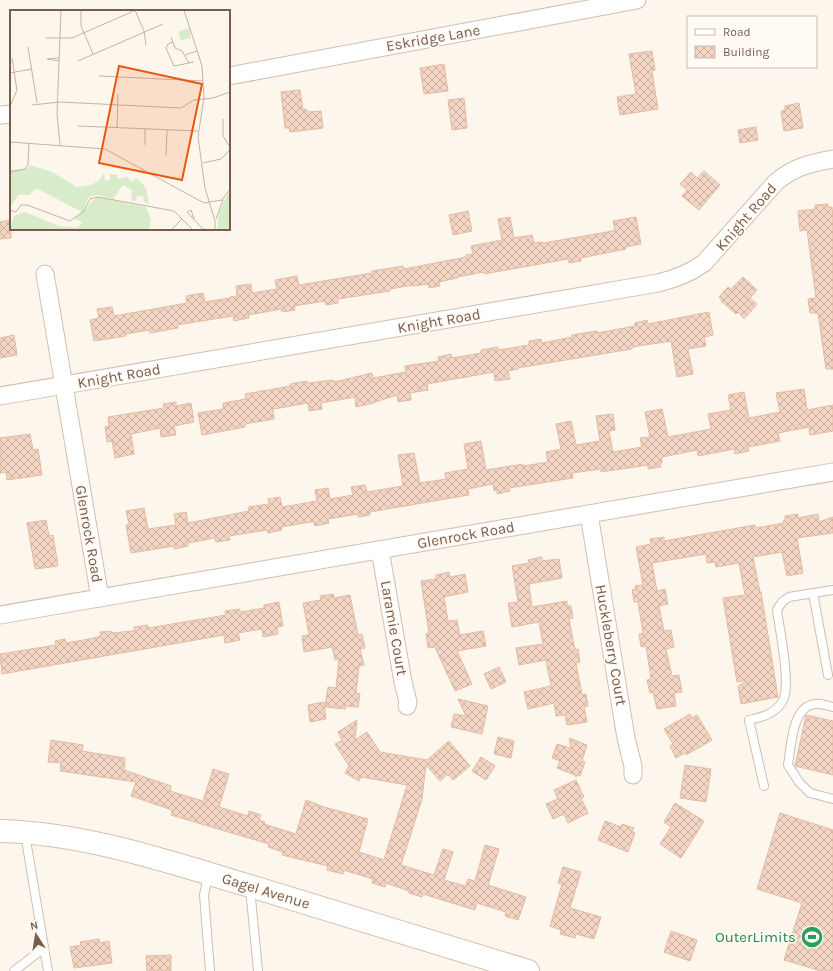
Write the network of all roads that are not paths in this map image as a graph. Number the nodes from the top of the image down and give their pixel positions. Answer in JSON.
{"nodes":[{"id":1,"x":637,"y":0,"type":"edge"},
{"id":2,"x":230,"y":76,"type":"edge"},
{"id":3,"x":10,"y":114,"type":"edge"},
{"id":4,"x":0,"y":115,"type":"edge"},
{"id":5,"x":833,"y":159,"type":"edge"},
{"id":6,"x":45,"y":274,"type":"dead end"},
{"id":7,"x":64,"y":386,"type":"junction"},
{"id":8,"x":0,"y":396,"type":"edge"},
{"id":9,"x":833,"y":472,"type":"edge"},
{"id":10,"x":589,"y":514,"type":"junction"},
{"id":11,"x":380,"y":550,"type":"junction"},
{"id":12,"x":833,"y":590,"type":"edge"},
{"id":13,"x":813,"y":593,"type":"junction"},
{"id":14,"x":100,"y":598,"type":"junction"},
{"id":15,"x":0,"y":615,"type":"edge"},
{"id":16,"x":828,"y":675,"type":"dead end"},
{"id":17,"x":407,"y":706,"type":"dead end"},
{"id":18,"x":833,"y":708,"type":"edge"},
{"id":19,"x":633,"y":775,"type":"dead end"},
{"id":20,"x":764,"y":786,"type":"dead end"},
{"id":21,"x":833,"y":799,"type":"edge"},
{"id":22,"x":0,"y":831,"type":"edge"},
{"id":23,"x":25,"y":833,"type":"junction"},
{"id":24,"x":208,"y":874,"type":"junction"},
{"id":25,"x":250,"y":886,"type":"junction"},
{"id":26,"x":44,"y":948,"type":"junction"},
{"id":27,"x":14,"y":971,"type":"edge"},
{"id":28,"x":48,"y":971,"type":"edge"},
{"id":29,"x":210,"y":971,"type":"edge"},
{"id":30,"x":258,"y":971,"type":"edge"},
{"id":31,"x":528,"y":971,"type":"edge"}],
"edges":[{"from":1,"to":2,"type":"street","name":"Eskridge Lane"},
{"from":3,"to":4,"type":"street"},
{"from":5,"to":7,"type":"street","name":"Knight Road"},
{"from":6,"to":7,"type":"street","name":"Glenrock Road"},
{"from":7,"to":8,"type":"street","name":"Knight Road"},
{"from":7,"to":14,"type":"street","name":"Glenrock Road"},
{"from":9,"to":10,"type":"street","name":"Glenrock Road"},
{"from":10,"to":11,"type":"street","name":"Glenrock Road"},
{"from":10,"to":19,"type":"street","name":"Huckleberry Court"},
{"from":11,"to":14,"type":"street","name":"Glenrock Road"},
{"from":11,"to":17,"type":"street","name":"Laramie Court"},
{"from":12,"to":13,"type":"lane"},
{"from":13,"to":16,"type":"lane"},
{"from":13,"to":20,"type":"lane"},
{"from":14,"to":15,"type":"street","name":"Glenrock Road"},
{"from":18,"to":21,"type":"lane"},
{"from":22,"to":23,"type":"street","name":"Gagel Avenue"},
{"from":23,"to":24,"type":"street","name":"Gagel Avenue"},
{"from":23,"to":26,"type":"lane"},
{"from":24,"to":25,"type":"street","name":"Gagel Avenue"},
{"from":24,"to":29,"type":"lane"},
{"from":25,"to":30,"type":"lane"},
{"from":25,"to":31,"type":"street","name":"Gagel Avenue"},
{"from":26,"to":27,"type":"lane"},
{"from":26,"to":28,"type":"lane"}]}
